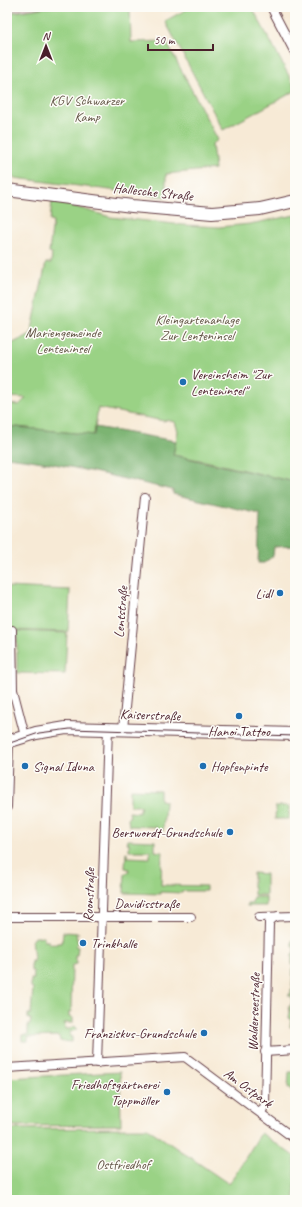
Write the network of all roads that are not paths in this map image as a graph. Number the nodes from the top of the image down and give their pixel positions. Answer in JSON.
{"nodes":[{"id":1,"x":271,"y":7,"type":"edge"},
{"id":2,"x":295,"y":53,"type":"edge"},
{"id":3,"x":7,"y":190,"type":"edge"},
{"id":4,"x":295,"y":201,"type":"edge"},
{"id":5,"x":145,"y":497,"type":"dead end"},
{"id":6,"x":12,"y":630,"type":"dead end"},
{"id":7,"x":108,"y":728,"type":"junction"},
{"id":8,"x":123,"y":729,"type":"junction"},
{"id":9,"x":295,"y":734,"type":"edge"},
{"id":10,"x":25,"y":736,"type":"junction"},
{"id":11,"x":8,"y":742,"type":"edge"},
{"id":12,"x":7,"y":807,"type":"edge"},
{"id":13,"x":101,"y":916,"type":"junction"},
{"id":14,"x":278,"y":916,"type":"junction"},
{"id":15,"x":295,"y":916,"type":"edge"},
{"id":16,"x":7,"y":917,"type":"edge"},
{"id":17,"x":191,"y":917,"type":"dead end"},
{"id":18,"x":259,"y":917,"type":"dead end"},
{"id":19,"x":295,"y":1050,"type":"edge"},
{"id":20,"x":266,"y":1052,"type":"junction"},
{"id":21,"x":97,"y":1063,"type":"junction"},
{"id":22,"x":7,"y":1068,"type":"edge"},
{"id":23,"x":261,"y":1114,"type":"junction"},
{"id":24,"x":295,"y":1139,"type":"edge"}],
"edges":[{"from":1,"to":2,"type":"street"},
{"from":3,"to":4,"type":"main road","name":"Hallesche Straße"},
{"from":5,"to":8,"type":"street","name":"Lentstraße"},
{"from":6,"to":10,"type":"street"},
{"from":7,"to":8,"type":"main road","name":"Kaiserstraße"},
{"from":7,"to":10,"type":"main road","name":"Kaiserstraße"},
{"from":7,"to":13,"type":"street","name":"Roonstraße"},
{"from":8,"to":9,"type":"main road","name":"Kaiserstraße"},
{"from":10,"to":11,"type":"main road","name":"Kaiserstraße"},
{"from":11,"to":12,"type":"street"},
{"from":13,"to":16,"type":"street","name":"Davidisstraße"},
{"from":13,"to":17,"type":"street","name":"Davidisstraße"},
{"from":13,"to":21,"type":"street","name":"Roonstraße"},
{"from":14,"to":15,"type":"street"},
{"from":14,"to":18,"type":"street"},
{"from":14,"to":20,"type":"street","name":"Walderseestraße"},
{"from":19,"to":20,"type":"street"},
{"from":20,"to":23,"type":"street","name":"Walderseestraße"},
{"from":21,"to":22,"type":"street"},
{"from":21,"to":23,"type":"street","name":"Am Ostpark"},
{"from":23,"to":24,"type":"street","name":"Am Ostpark"}]}
